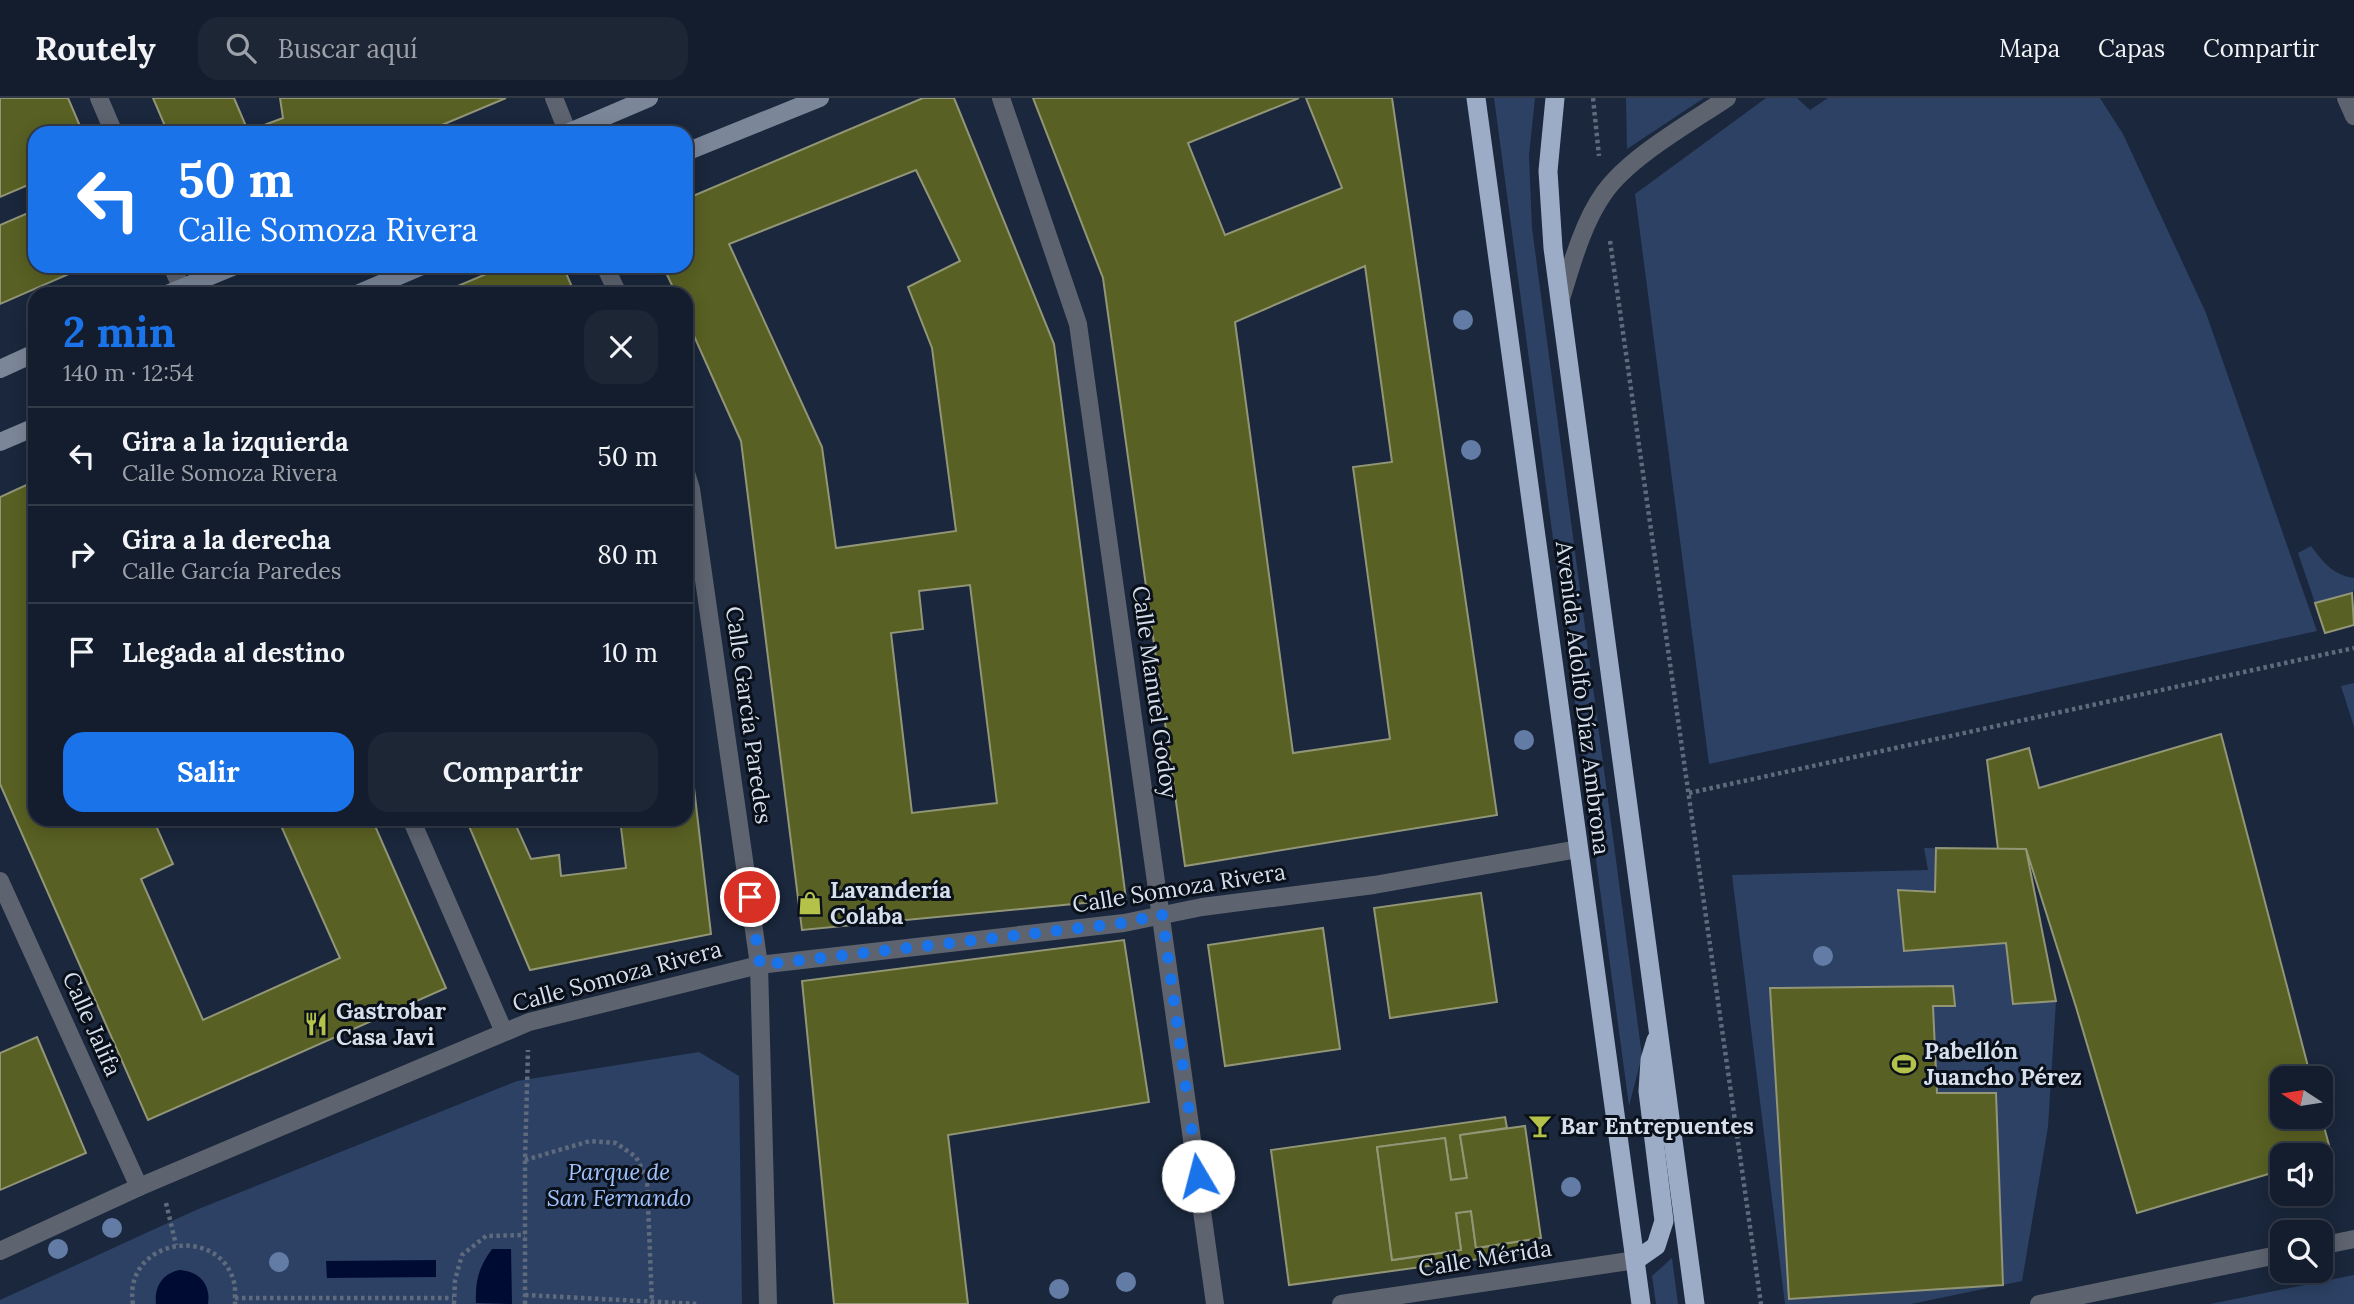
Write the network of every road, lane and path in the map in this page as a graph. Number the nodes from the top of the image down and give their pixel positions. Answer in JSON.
{"nodes":[{"id":1,"x":99,"y":98,"type":"edge"},
{"id":2,"x":554,"y":98,"type":"edge"},
{"id":3,"x":649,"y":98,"type":"edge"},
{"id":4,"x":820,"y":98,"type":"edge"},
{"id":5,"x":1000,"y":98,"type":"edge"},
{"id":6,"x":1476,"y":98,"type":"edge"},
{"id":7,"x":1555,"y":98,"type":"edge"},
{"id":8,"x":1593,"y":98,"type":"edge"},
{"id":9,"x":1727,"y":98,"type":"edge"},
{"id":10,"x":2346,"y":98,"type":"edge"},
{"id":11,"x":2354,"y":116,"type":"edge"},
{"id":12,"x":111,"y":126,"type":"edge"},
{"id":13,"x":565,"y":126,"type":"edge"},
{"id":14,"x":584,"y":126,"type":"edge"},
{"id":15,"x":693,"y":149,"type":"edge"},
{"id":16,"x":1604,"y":193,"type":"junction"},
{"id":17,"x":220,"y":273,"type":"edge"},
{"id":18,"x":406,"y":273,"type":"edge"},
{"id":19,"x":189,"y":287,"type":"edge"},
{"id":20,"x":373,"y":287,"type":"edge"},
{"id":21,"x":1560,"y":302,"type":"junction"},
{"id":22,"x":28,"y":356,"type":"edge"},
{"id":23,"x":0,"y":369,"type":"edge"},
{"id":24,"x":28,"y":430,"type":"edge"},
{"id":25,"x":0,"y":442,"type":"edge"},
{"id":26,"x":693,"y":503,"type":"edge"},
{"id":27,"x":2354,"y":648,"type":"edge"},
{"id":28,"x":1689,"y":793,"type":"junction"},
{"id":29,"x":414,"y":826,"type":"edge"},
{"id":30,"x":1578,"y":849,"type":"junction"},
{"id":31,"x":0,"y":881,"type":"edge"},
{"id":32,"x":1162,"y":914,"type":"junction"},
{"id":33,"x":760,"y":965,"type":"junction"},
{"id":34,"x":529,"y":1022,"type":"junction"},
{"id":35,"x":1659,"y":1031,"type":"junction"},
{"id":36,"x":504,"y":1032,"type":"junction"},
{"id":37,"x":525,"y":1160,"type":"junction"},
{"id":38,"x":160,"y":1178,"type":"junction"},
{"id":39,"x":139,"y":1187,"type":"junction"},
{"id":40,"x":525,"y":1235,"type":"junction"},
{"id":41,"x":2354,"y":1239,"type":"edge"},
{"id":42,"x":2333,"y":1243,"type":"edge"},
{"id":43,"x":176,"y":1246,"type":"junction"},
{"id":44,"x":0,"y":1251,"type":"edge"},
{"id":45,"x":2270,"y":1256,"type":"edge"},
{"id":46,"x":1636,"y":1260,"type":"junction"},
{"id":47,"x":525,"y":1295,"type":"junction"},
{"id":48,"x":235,"y":1301,"type":"edge"},
{"id":49,"x":453,"y":1301,"type":"edge"},
{"id":50,"x":652,"y":1303,"type":"edge"},
{"id":51,"x":133,"y":1304,"type":"edge"},
{"id":52,"x":525,"y":1304,"type":"edge"},
{"id":53,"x":698,"y":1304,"type":"edge"},
{"id":54,"x":768,"y":1304,"type":"edge"},
{"id":55,"x":1215,"y":1304,"type":"edge"},
{"id":56,"x":1341,"y":1304,"type":"edge"},
{"id":57,"x":1641,"y":1304,"type":"edge"},
{"id":58,"x":1695,"y":1304,"type":"edge"},
{"id":59,"x":1760,"y":1304,"type":"edge"},
{"id":60,"x":2039,"y":1304,"type":"edge"}],
"edges":[{"from":1,"to":12,"type":"street"},
{"from":2,"to":13,"type":"street"},
{"from":3,"to":14,"type":"main road"},
{"from":4,"to":15,"type":"main road"},
{"from":5,"to":32,"type":"street","name":"Calle Manuel Godoy"},
{"from":6,"to":30,"type":"highway","name":"Avenida Adolfo Díaz Ambrona"},
{"from":7,"to":21,"type":"highway","name":"Avenida Adolfo Díaz Ambrona"},
{"from":8,"to":16,"type":"path"},
{"from":9,"to":16,"type":"street"},
{"from":10,"to":11,"type":"street"},
{"from":16,"to":21,"type":"street"},
{"from":16,"to":28,"type":"path"},
{"from":17,"to":19,"type":"main road"},
{"from":18,"to":20,"type":"main road"},
{"from":21,"to":35,"type":"highway","name":"Avenida Adolfo Díaz Ambrona"},
{"from":22,"to":23,"type":"main road"},
{"from":24,"to":25,"type":"main road"},
{"from":26,"to":33,"type":"street","name":"Calle García Paredes"},
{"from":27,"to":28,"type":"path"},
{"from":28,"to":59,"type":"path"},
{"from":29,"to":36,"type":"street"},
{"from":30,"to":32,"type":"street","name":"Calle Somoza Rivera"},
{"from":30,"to":46,"type":"highway","name":"Avenida Adolfo Díaz Ambrona"},
{"from":31,"to":39,"type":"street","name":"Calle Jalifa"},
{"from":32,"to":33,"type":"street","name":"Calle Somoza Rivera"},
{"from":32,"to":55,"type":"street","name":"Calle Manuel Godoy"},
{"from":33,"to":34,"type":"street","name":"Calle Somoza Rivera"},
{"from":33,"to":54,"type":"street"},
{"from":34,"to":36,"type":"street","name":"Calle Somoza Rivera"},
{"from":34,"to":37,"type":"path"},
{"from":35,"to":46,"type":"highway"},
{"from":35,"to":58,"type":"highway","name":"Avenida Adolfo Díaz Ambrona"},
{"from":36,"to":38,"type":"street","name":"Calle Somoza Rivera"},
{"from":37,"to":40,"type":"path"},
{"from":37,"to":50,"type":"path"},
{"from":38,"to":39,"type":"street","name":"Calle Somoza Rivera"},
{"from":38,"to":43,"type":"path"},
{"from":39,"to":44,"type":"street","name":"Calle Somoza Rivera"},
{"from":40,"to":47,"type":"path"},
{"from":40,"to":49,"type":"path"},
{"from":41,"to":42,"type":"street"},
{"from":43,"to":48,"type":"path"},
{"from":43,"to":51,"type":"path"},
{"from":45,"to":60,"type":"street"},
{"from":46,"to":56,"type":"street","name":"Calle Mérida"},
{"from":46,"to":57,"type":"highway","name":"Avenida Adolfo Díaz Ambrona"},
{"from":47,"to":50,"type":"path"},
{"from":47,"to":52,"type":"path"},
{"from":48,"to":49,"type":"path"},
{"from":50,"to":53,"type":"path"}]}
